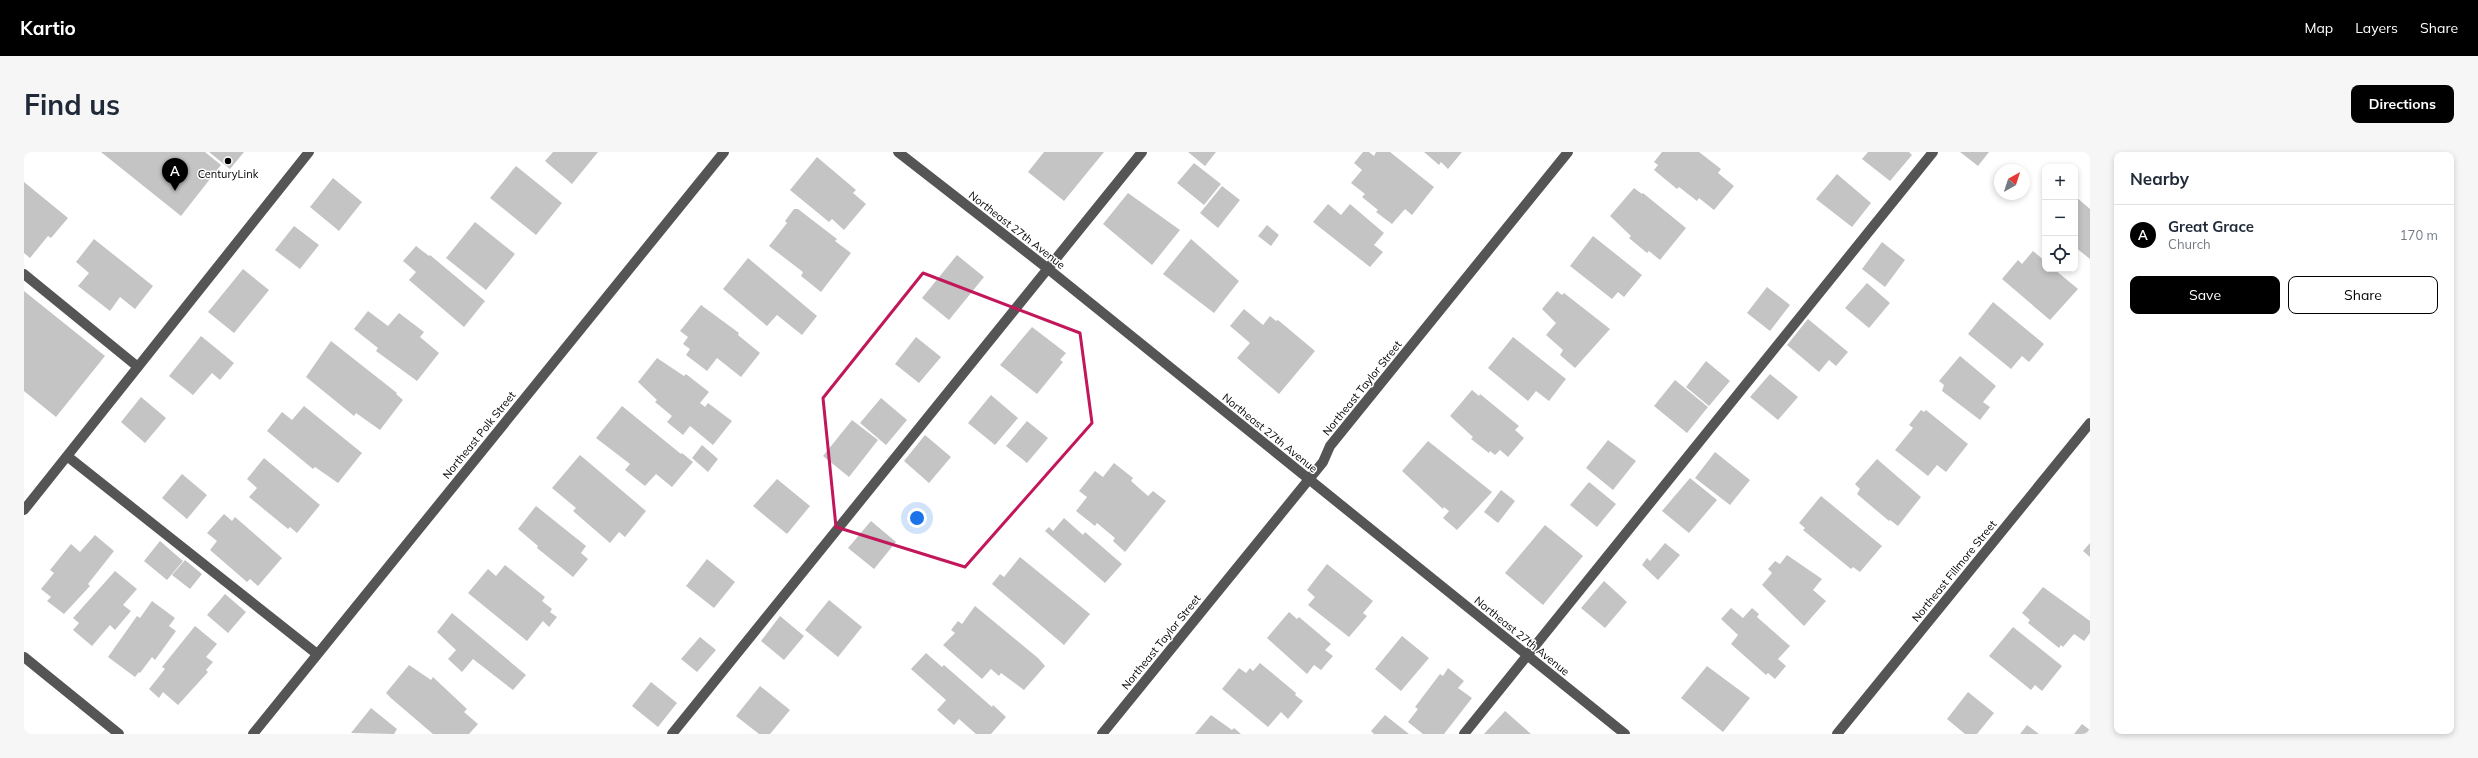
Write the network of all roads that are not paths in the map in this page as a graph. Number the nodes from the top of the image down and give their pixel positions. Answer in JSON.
{"nodes":[{"id":1,"x":309,"y":152,"type":"edge"},
{"id":2,"x":724,"y":152,"type":"edge"},
{"id":3,"x":898,"y":152,"type":"edge"},
{"id":4,"x":1142,"y":152,"type":"edge"},
{"id":5,"x":1568,"y":152,"type":"edge"},
{"id":6,"x":1933,"y":152,"type":"edge"},
{"id":7,"x":1047,"y":268,"type":"junction"},
{"id":8,"x":24,"y":274,"type":"edge"},
{"id":9,"x":138,"y":367,"type":"junction"},
{"id":10,"x":2090,"y":423,"type":"edge"},
{"id":11,"x":68,"y":456,"type":"junction"},
{"id":12,"x":1309,"y":480,"type":"junction"},
{"id":13,"x":24,"y":510,"type":"edge"},
{"id":14,"x":317,"y":654,"type":"junction"},
{"id":15,"x":1527,"y":656,"type":"junction"},
{"id":16,"x":24,"y":657,"type":"edge"},
{"id":17,"x":119,"y":734,"type":"edge"},
{"id":18,"x":253,"y":734,"type":"edge"},
{"id":19,"x":672,"y":734,"type":"edge"},
{"id":20,"x":1102,"y":734,"type":"edge"},
{"id":21,"x":1464,"y":734,"type":"edge"},
{"id":22,"x":1625,"y":734,"type":"edge"},
{"id":23,"x":1838,"y":734,"type":"edge"}],
"edges":[{"from":1,"to":9,"type":"street"},
{"from":2,"to":14,"type":"street","name":"Northeast Polk Street"},
{"from":3,"to":7,"type":"street","name":"Northeast 27th Avenue"},
{"from":4,"to":7,"type":"street"},
{"from":5,"to":12,"type":"street","name":"Northeast Taylor Street"},
{"from":6,"to":15,"type":"street"},
{"from":7,"to":12,"type":"street","name":"Northeast 27th Avenue"},
{"from":7,"to":19,"type":"street"},
{"from":8,"to":9,"type":"street"},
{"from":9,"to":11,"type":"street"},
{"from":10,"to":23,"type":"street","name":"Northeast Fillmore Street"},
{"from":11,"to":13,"type":"street"},
{"from":11,"to":14,"type":"street"},
{"from":12,"to":15,"type":"street","name":"Northeast 27th Avenue"},
{"from":12,"to":20,"type":"street","name":"Northeast Taylor Street"},
{"from":14,"to":18,"type":"street","name":"Northeast Polk Street"},
{"from":15,"to":21,"type":"street"},
{"from":15,"to":22,"type":"street","name":"Northeast 27th Avenue"},
{"from":16,"to":17,"type":"street"}]}
